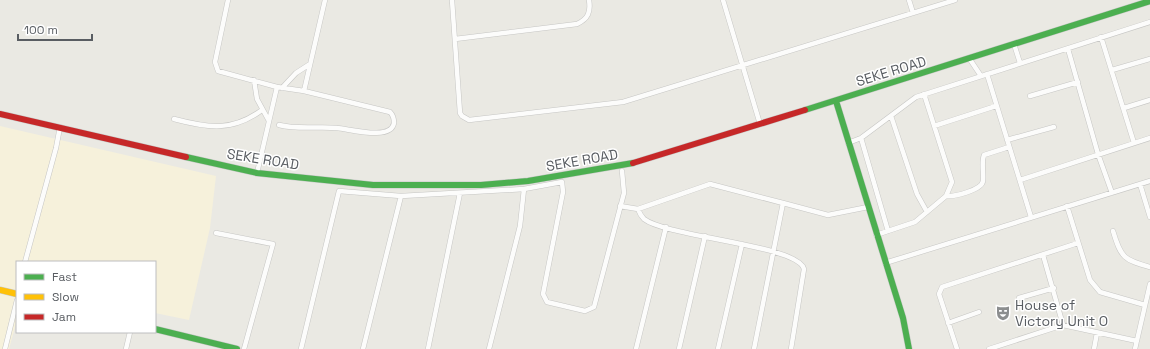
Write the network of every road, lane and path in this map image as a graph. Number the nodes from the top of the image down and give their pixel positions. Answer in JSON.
{"nodes":[{"id":1,"x":228,"y":0,"type":"edge"},
{"id":2,"x":326,"y":0,"type":"edge"},
{"id":3,"x":452,"y":0,"type":"edge"},
{"id":4,"x":589,"y":0,"type":"edge"},
{"id":5,"x":723,"y":0,"type":"edge"},
{"id":6,"x":908,"y":0,"type":"edge"},
{"id":7,"x":955,"y":0,"type":"edge"},
{"id":8,"x":1150,"y":1,"type":"edge"},
{"id":9,"x":913,"y":13,"type":"junction"},
{"id":10,"x":1150,"y":22,"type":"edge"},
{"id":11,"x":1101,"y":37,"type":"junction"},
{"id":12,"x":455,"y":39,"type":"junction"},
{"id":13,"x":1014,"y":44,"type":"junction"},
{"id":14,"x":1068,"y":49,"type":"junction"},
{"id":15,"x":969,"y":58,"type":"junction"},
{"id":16,"x":1150,"y":59,"type":"edge"},
{"id":17,"x":1020,"y":63,"type":"junction"},
{"id":18,"x":310,"y":64,"type":"junction"},
{"id":19,"x":742,"y":67,"type":"junction"},
{"id":20,"x":1112,"y":70,"type":"junction"},
{"id":21,"x":987,"y":74,"type":"junction"},
{"id":22,"x":982,"y":76,"type":"junction"},
{"id":23,"x":254,"y":80,"type":"junction"},
{"id":24,"x":1078,"y":82,"type":"junction"},
{"id":25,"x":279,"y":88,"type":"junction"},
{"id":26,"x":304,"y":91,"type":"junction"},
{"id":27,"x":924,"y":94,"type":"junction"},
{"id":28,"x":1030,"y":96,"type":"dead end"},
{"id":29,"x":1150,"y":100,"type":"edge"},
{"id":30,"x":836,"y":101,"type":"junction"},
{"id":31,"x":996,"y":106,"type":"junction"},
{"id":32,"x":1124,"y":108,"type":"junction"},
{"id":33,"x":262,"y":110,"type":"junction"},
{"id":34,"x":0,"y":114,"type":"edge"},
{"id":35,"x":891,"y":116,"type":"junction"},
{"id":36,"x":174,"y":119,"type":"dead end"},
{"id":37,"x":268,"y":121,"type":"junction"},
{"id":38,"x":760,"y":124,"type":"junction"},
{"id":39,"x":279,"y":125,"type":"dead end"},
{"id":40,"x":934,"y":126,"type":"junction"},
{"id":41,"x":60,"y":127,"type":"junction"},
{"id":42,"x":1054,"y":127,"type":"dead end"},
{"id":43,"x":861,"y":138,"type":"junction"},
{"id":44,"x":1150,"y":138,"type":"edge"},
{"id":45,"x":1007,"y":140,"type":"junction"},
{"id":46,"x":848,"y":143,"type":"junction"},
{"id":47,"x":1134,"y":143,"type":"junction"},
{"id":48,"x":1009,"y":147,"type":"junction"},
{"id":49,"x":1098,"y":154,"type":"junction"},
{"id":50,"x":622,"y":171,"type":"dead end"},
{"id":51,"x":257,"y":173,"type":"junction"},
{"id":52,"x":1020,"y":180,"type":"junction"},
{"id":53,"x":1150,"y":181,"type":"edge"},
{"id":54,"x":1140,"y":184,"type":"junction"},
{"id":55,"x":524,"y":189,"type":"junction"},
{"id":56,"x":1112,"y":192,"type":"junction"},
{"id":57,"x":460,"y":193,"type":"junction"},
{"id":58,"x":401,"y":196,"type":"junction"},
{"id":59,"x":946,"y":196,"type":"junction"},
{"id":60,"x":784,"y":204,"type":"junction"},
{"id":61,"x":620,"y":206,"type":"junction"},
{"id":62,"x":1067,"y":206,"type":"junction"},
{"id":63,"x":868,"y":207,"type":"junction"},
{"id":64,"x":638,"y":209,"type":"junction"},
{"id":65,"x":927,"y":212,"type":"junction"},
{"id":66,"x":1032,"y":217,"type":"junction"},
{"id":67,"x":1150,"y":218,"type":"edge"},
{"id":68,"x":666,"y":227,"type":"junction"},
{"id":69,"x":888,"y":231,"type":"junction"},
{"id":70,"x":1112,"y":232,"type":"dead end"},
{"id":71,"x":216,"y":233,"type":"dead end"},
{"id":72,"x":876,"y":235,"type":"junction"},
{"id":73,"x":705,"y":236,"type":"junction"},
{"id":74,"x":1078,"y":243,"type":"junction"},
{"id":75,"x":742,"y":244,"type":"junction"},
{"id":76,"x":775,"y":252,"type":"junction"},
{"id":77,"x":1043,"y":255,"type":"junction"},
{"id":78,"x":25,"y":261,"type":"edge"},
{"id":79,"x":885,"y":263,"type":"junction"},
{"id":80,"x":1150,"y":266,"type":"edge"},
{"id":81,"x":1150,"y":284,"type":"edge"},
{"id":82,"x":1054,"y":288,"type":"junction"},
{"id":83,"x":0,"y":290,"type":"edge"},
{"id":84,"x":16,"y":294,"type":"edge"},
{"id":85,"x":1019,"y":298,"type":"dead end"},
{"id":86,"x":16,"y":304,"type":"edge"},
{"id":87,"x":1145,"y":305,"type":"junction"},
{"id":88,"x":979,"y":312,"type":"dead end"},
{"id":89,"x":948,"y":322,"type":"junction"},
{"id":90,"x":1064,"y":325,"type":"junction"},
{"id":91,"x":156,"y":329,"type":"edge"},
{"id":92,"x":130,"y":333,"type":"edge"},
{"id":93,"x":1097,"y":333,"type":"junction"},
{"id":94,"x":1137,"y":341,"type":"junction"},
{"id":95,"x":1002,"y":347,"type":"edge"},
{"id":96,"x":5,"y":349,"type":"edge"},
{"id":97,"x":126,"y":349,"type":"edge"},
{"id":98,"x":237,"y":349,"type":"edge"},
{"id":99,"x":244,"y":349,"type":"edge"},
{"id":100,"x":301,"y":349,"type":"edge"},
{"id":101,"x":363,"y":349,"type":"edge"},
{"id":102,"x":428,"y":349,"type":"edge"},
{"id":103,"x":489,"y":349,"type":"edge"},
{"id":104,"x":636,"y":349,"type":"edge"},
{"id":105,"x":679,"y":349,"type":"edge"},
{"id":106,"x":718,"y":349,"type":"edge"},
{"id":107,"x":754,"y":349,"type":"edge"},
{"id":108,"x":791,"y":349,"type":"edge"},
{"id":109,"x":909,"y":349,"type":"edge"},
{"id":110,"x":957,"y":349,"type":"edge"},
{"id":111,"x":989,"y":349,"type":"edge"},
{"id":112,"x":1094,"y":349,"type":"edge"},
{"id":113,"x":1135,"y":349,"type":"edge"}],
"edges":[{"from":1,"to":23,"type":"street"},
{"from":2,"to":18,"type":"street"},
{"from":3,"to":12,"type":"street"},
{"from":4,"to":12,"type":"street"},
{"from":5,"to":19,"type":"street"},
{"from":6,"to":9,"type":"street"},
{"from":7,"to":9,"type":"street"},
{"from":8,"to":13,"type":"main road","name":"SEKE ROAD"},
{"from":9,"to":19,"type":"street"},
{"from":10,"to":11,"type":"street"},
{"from":11,"to":14,"type":"street"},
{"from":11,"to":20,"type":"street"},
{"from":12,"to":19,"type":"street"},
{"from":13,"to":15,"type":"main road","name":"SEKE ROAD"},
{"from":13,"to":17,"type":"street"},
{"from":14,"to":17,"type":"street"},
{"from":14,"to":24,"type":"street"},
{"from":15,"to":22,"type":"street"},
{"from":15,"to":30,"type":"main road","name":"SEKE ROAD"},
{"from":16,"to":20,"type":"street"},
{"from":17,"to":21,"type":"street"},
{"from":18,"to":25,"type":"street"},
{"from":18,"to":26,"type":"street"},
{"from":19,"to":38,"type":"street"},
{"from":20,"to":32,"type":"street"},
{"from":21,"to":22,"type":"street"},
{"from":21,"to":31,"type":"street"},
{"from":22,"to":27,"type":"street"},
{"from":23,"to":25,"type":"street"},
{"from":23,"to":33,"type":"street"},
{"from":24,"to":28,"type":"street"},
{"from":24,"to":49,"type":"street"},
{"from":25,"to":26,"type":"street"},
{"from":25,"to":37,"type":"street"},
{"from":26,"to":39,"type":"street"},
{"from":27,"to":35,"type":"street"},
{"from":27,"to":40,"type":"street"},
{"from":29,"to":32,"type":"street"},
{"from":30,"to":38,"type":"main road","name":"SEKE ROAD"},
{"from":30,"to":46,"type":"main road"},
{"from":31,"to":40,"type":"street"},
{"from":31,"to":45,"type":"street"},
{"from":32,"to":47,"type":"street"},
{"from":33,"to":36,"type":"street"},
{"from":33,"to":37,"type":"street"},
{"from":34,"to":41,"type":"main road","name":"SEKE ROAD"},
{"from":35,"to":43,"type":"street"},
{"from":35,"to":65,"type":"street"},
{"from":37,"to":51,"type":"street"},
{"from":38,"to":51,"type":"main road","name":"SEKE ROAD"},
{"from":40,"to":59,"type":"street"},
{"from":41,"to":51,"type":"main road","name":"SEKE ROAD"},
{"from":41,"to":78,"type":"street"},
{"from":42,"to":45,"type":"street"},
{"from":43,"to":46,"type":"street"},
{"from":43,"to":69,"type":"street"},
{"from":44,"to":47,"type":"street"},
{"from":45,"to":48,"type":"street"},
{"from":46,"to":63,"type":"main road"},
{"from":47,"to":49,"type":"street"},
{"from":48,"to":52,"type":"street"},
{"from":48,"to":59,"type":"street"},
{"from":49,"to":52,"type":"street"},
{"from":49,"to":56,"type":"street"},
{"from":50,"to":61,"type":"street"},
{"from":52,"to":66,"type":"street"},
{"from":53,"to":54,"type":"street"},
{"from":54,"to":56,"type":"street"},
{"from":54,"to":67,"type":"street"},
{"from":55,"to":57,"type":"street"},
{"from":55,"to":61,"type":"street"},
{"from":55,"to":103,"type":"street"},
{"from":56,"to":62,"type":"street"},
{"from":57,"to":58,"type":"street"},
{"from":57,"to":102,"type":"street"},
{"from":58,"to":100,"type":"street"},
{"from":58,"to":101,"type":"street"},
{"from":59,"to":65,"type":"street"},
{"from":60,"to":63,"type":"street"},
{"from":60,"to":64,"type":"street"},
{"from":60,"to":76,"type":"street"},
{"from":61,"to":64,"type":"street"},
{"from":62,"to":66,"type":"street"},
{"from":62,"to":74,"type":"street"},
{"from":63,"to":72,"type":"main road"},
{"from":64,"to":68,"type":"street"},
{"from":65,"to":69,"type":"street"},
{"from":66,"to":79,"type":"street"},
{"from":68,"to":73,"type":"street"},
{"from":68,"to":104,"type":"street"},
{"from":69,"to":72,"type":"street"},
{"from":70,"to":80,"type":"street"},
{"from":71,"to":99,"type":"street"},
{"from":72,"to":79,"type":"main road"},
{"from":73,"to":75,"type":"street"},
{"from":73,"to":105,"type":"street"},
{"from":74,"to":77,"type":"street"},
{"from":74,"to":87,"type":"street"},
{"from":75,"to":76,"type":"street"},
{"from":75,"to":106,"type":"street"},
{"from":76,"to":107,"type":"street"},
{"from":76,"to":108,"type":"street"},
{"from":77,"to":82,"type":"street"},
{"from":77,"to":89,"type":"street"},
{"from":79,"to":109,"type":"main road"},
{"from":81,"to":87,"type":"street"},
{"from":82,"to":85,"type":"street"},
{"from":82,"to":90,"type":"street"},
{"from":83,"to":84,"type":"main road"},
{"from":86,"to":96,"type":"street"},
{"from":87,"to":94,"type":"street"},
{"from":88,"to":89,"type":"street"},
{"from":89,"to":110,"type":"street"},
{"from":90,"to":93,"type":"street"},
{"from":90,"to":95,"type":"street"},
{"from":91,"to":98,"type":"main road"},
{"from":92,"to":97,"type":"street"},
{"from":93,"to":94,"type":"street"},
{"from":93,"to":112,"type":"street"},
{"from":94,"to":113,"type":"street"},
{"from":95,"to":111,"type":"street"}]}
